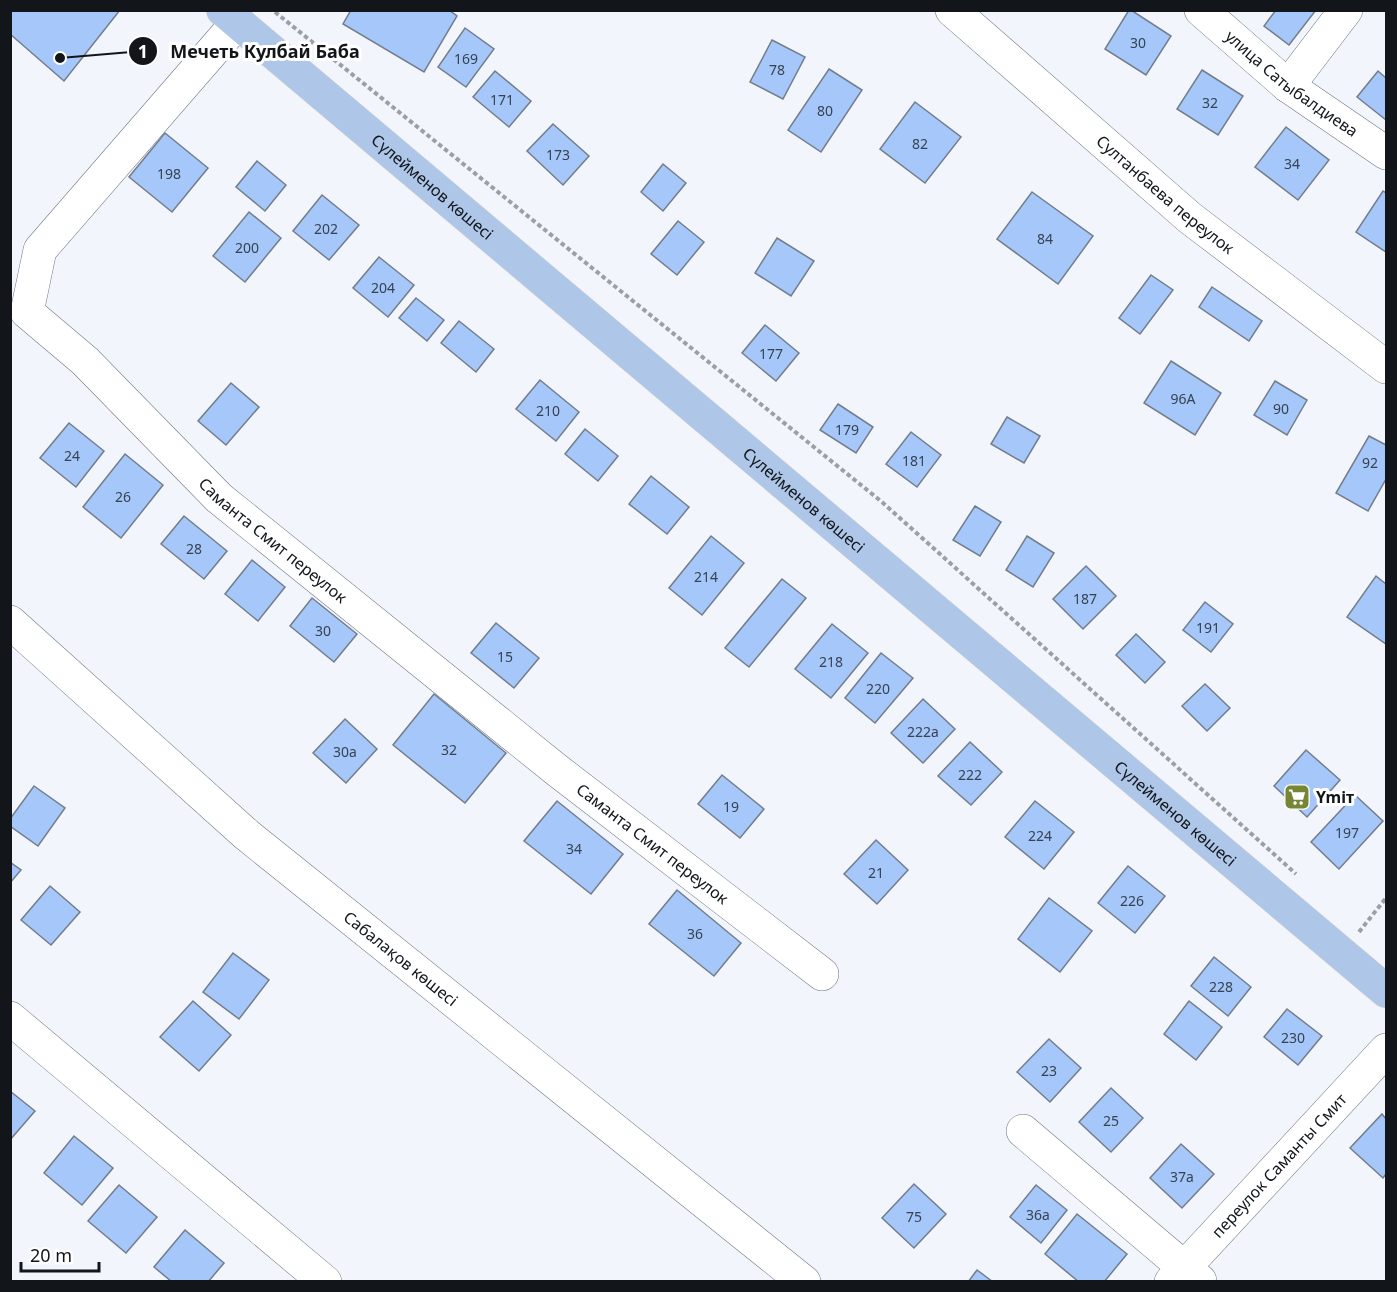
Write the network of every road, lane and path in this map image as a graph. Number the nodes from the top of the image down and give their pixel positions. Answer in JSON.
{"nodes":[{"id":1,"x":273,"y":10,"type":"edge"},
{"id":2,"x":952,"y":10,"type":"edge"},
{"id":3,"x":1201,"y":10,"type":"edge"},
{"id":4,"x":1346,"y":10,"type":"edge"},
{"id":5,"x":230,"y":17,"type":"edge"},
{"id":6,"x":1288,"y":86,"type":"junction"},
{"id":7,"x":1386,"y":153,"type":"edge"},
{"id":8,"x":1386,"y":367,"type":"edge"},
{"id":9,"x":10,"y":622,"type":"edge"},
{"id":10,"x":1298,"y":875,"type":"dead end"},
{"id":11,"x":1386,"y":898,"type":"edge"},
{"id":12,"x":1362,"y":939,"type":"dead end"},
{"id":13,"x":822,"y":974,"type":"dead end"},
{"id":14,"x":1386,"y":991,"type":"edge"},
{"id":15,"x":10,"y":1018,"type":"edge"},
{"id":16,"x":1386,"y":1050,"type":"edge"},
{"id":17,"x":1023,"y":1131,"type":"dead end"},
{"id":18,"x":1185,"y":1277,"type":"edge"},
{"id":19,"x":325,"y":1281,"type":"edge"},
{"id":20,"x":804,"y":1281,"type":"edge"}],
"edges":[{"from":1,"to":10,"type":"path"},
{"from":2,"to":8,"type":"street","name":"Султанбаева переулок"},
{"from":3,"to":6,"type":"street","name":"улица Сатыбалдиева"},
{"from":4,"to":6,"type":"street"},
{"from":5,"to":13,"type":"street","name":"Саманта Смит переулок"},
{"from":5,"to":14,"type":"main road","name":"Сүлейменов көшесі"},
{"from":6,"to":7,"type":"street","name":"улица Сатыбалдиева"},
{"from":9,"to":20,"type":"street","name":"Сабалақов көшесі"},
{"from":11,"to":12,"type":"path"},
{"from":15,"to":19,"type":"street"},
{"from":16,"to":18,"type":"street","name":"переулок Саманты Смит"},
{"from":17,"to":18,"type":"street"}]}
